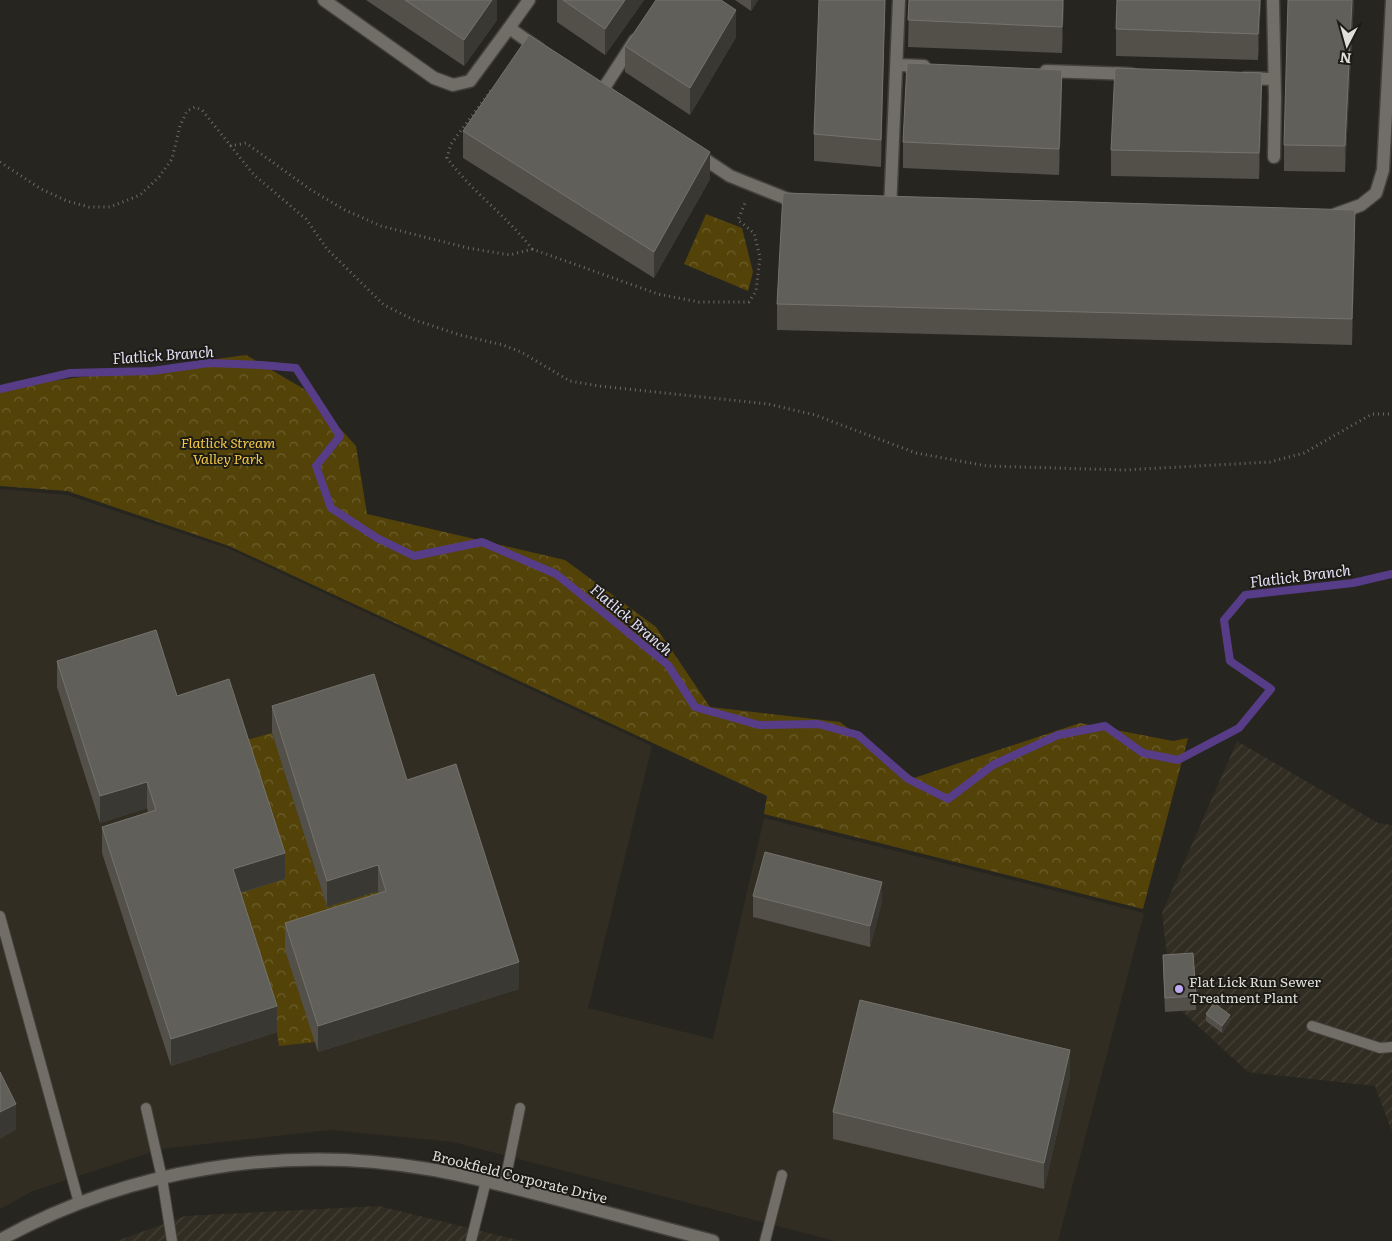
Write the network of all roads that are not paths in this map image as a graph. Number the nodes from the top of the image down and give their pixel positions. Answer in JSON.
{"nodes":[{"id":1,"x":324,"y":0,"type":"edge"},
{"id":2,"x":529,"y":0,"type":"edge"},
{"id":3,"x":899,"y":0,"type":"edge"},
{"id":4,"x":1273,"y":0,"type":"edge"},
{"id":5,"x":1392,"y":1,"type":"edge"},
{"id":6,"x":509,"y":28,"type":"junction"},
{"id":7,"x":639,"y":33,"type":"edge"},
{"id":8,"x":553,"y":58,"type":"edge"},
{"id":9,"x":897,"y":65,"type":"junction"},
{"id":10,"x":937,"y":66,"type":"edge"},
{"id":11,"x":1036,"y":70,"type":"edge"},
{"id":12,"x":1145,"y":74,"type":"edge"},
{"id":13,"x":1234,"y":78,"type":"edge"},
{"id":14,"x":1274,"y":79,"type":"junction"},
{"id":15,"x":602,"y":91,"type":"edge"},
{"id":16,"x":690,"y":150,"type":"edge"},
{"id":17,"x":1274,"y":157,"type":"dead end"},
{"id":18,"x":815,"y":204,"type":"edge"},
{"id":19,"x":905,"y":210,"type":"edge"},
{"id":20,"x":1320,"y":214,"type":"edge"},
{"id":21,"x":0,"y":916,"type":"edge"},
{"id":22,"x":1312,"y":1026,"type":"dead end"},
{"id":23,"x":1392,"y":1047,"type":"edge"},
{"id":24,"x":146,"y":1108,"type":"dead end"},
{"id":25,"x":520,"y":1108,"type":"dead end"},
{"id":26,"x":782,"y":1175,"type":"dead end"},
{"id":27,"x":162,"y":1178,"type":"junction"},
{"id":28,"x":486,"y":1181,"type":"junction"},
{"id":29,"x":504,"y":1186,"type":"junction"},
{"id":30,"x":80,"y":1203,"type":"junction"},
{"id":31,"x":0,"y":1240,"type":"edge"},
{"id":32,"x":172,"y":1241,"type":"edge"},
{"id":33,"x":471,"y":1241,"type":"edge"},
{"id":34,"x":713,"y":1241,"type":"edge"},
{"id":35,"x":765,"y":1241,"type":"edge"}],
"edges":[{"from":1,"to":6,"type":"street"},
{"from":2,"to":6,"type":"street"},
{"from":3,"to":9,"type":"street"},
{"from":4,"to":14,"type":"street"},
{"from":5,"to":20,"type":"street"},
{"from":6,"to":8,"type":"street"},
{"from":7,"to":15,"type":"street"},
{"from":9,"to":10,"type":"street"},
{"from":9,"to":19,"type":"street"},
{"from":11,"to":12,"type":"street"},
{"from":13,"to":14,"type":"street"},
{"from":14,"to":17,"type":"street"},
{"from":16,"to":18,"type":"street"},
{"from":21,"to":30,"type":"lane"},
{"from":22,"to":23,"type":"lane"},
{"from":24,"to":27,"type":"lane"},
{"from":25,"to":29,"type":"lane"},
{"from":26,"to":35,"type":"lane"},
{"from":27,"to":28,"type":"street","name":"Brookfield Corporate Drive"},
{"from":27,"to":30,"type":"street","name":"Brookfield Corporate Drive"},
{"from":27,"to":32,"type":"lane"},
{"from":28,"to":29,"type":"street","name":"Brookfield Corporate Drive"},
{"from":28,"to":33,"type":"lane"},
{"from":29,"to":34,"type":"street","name":"Brookfield Corporate Drive"},
{"from":30,"to":31,"type":"street","name":"Brookfield Corporate Drive"}]}
